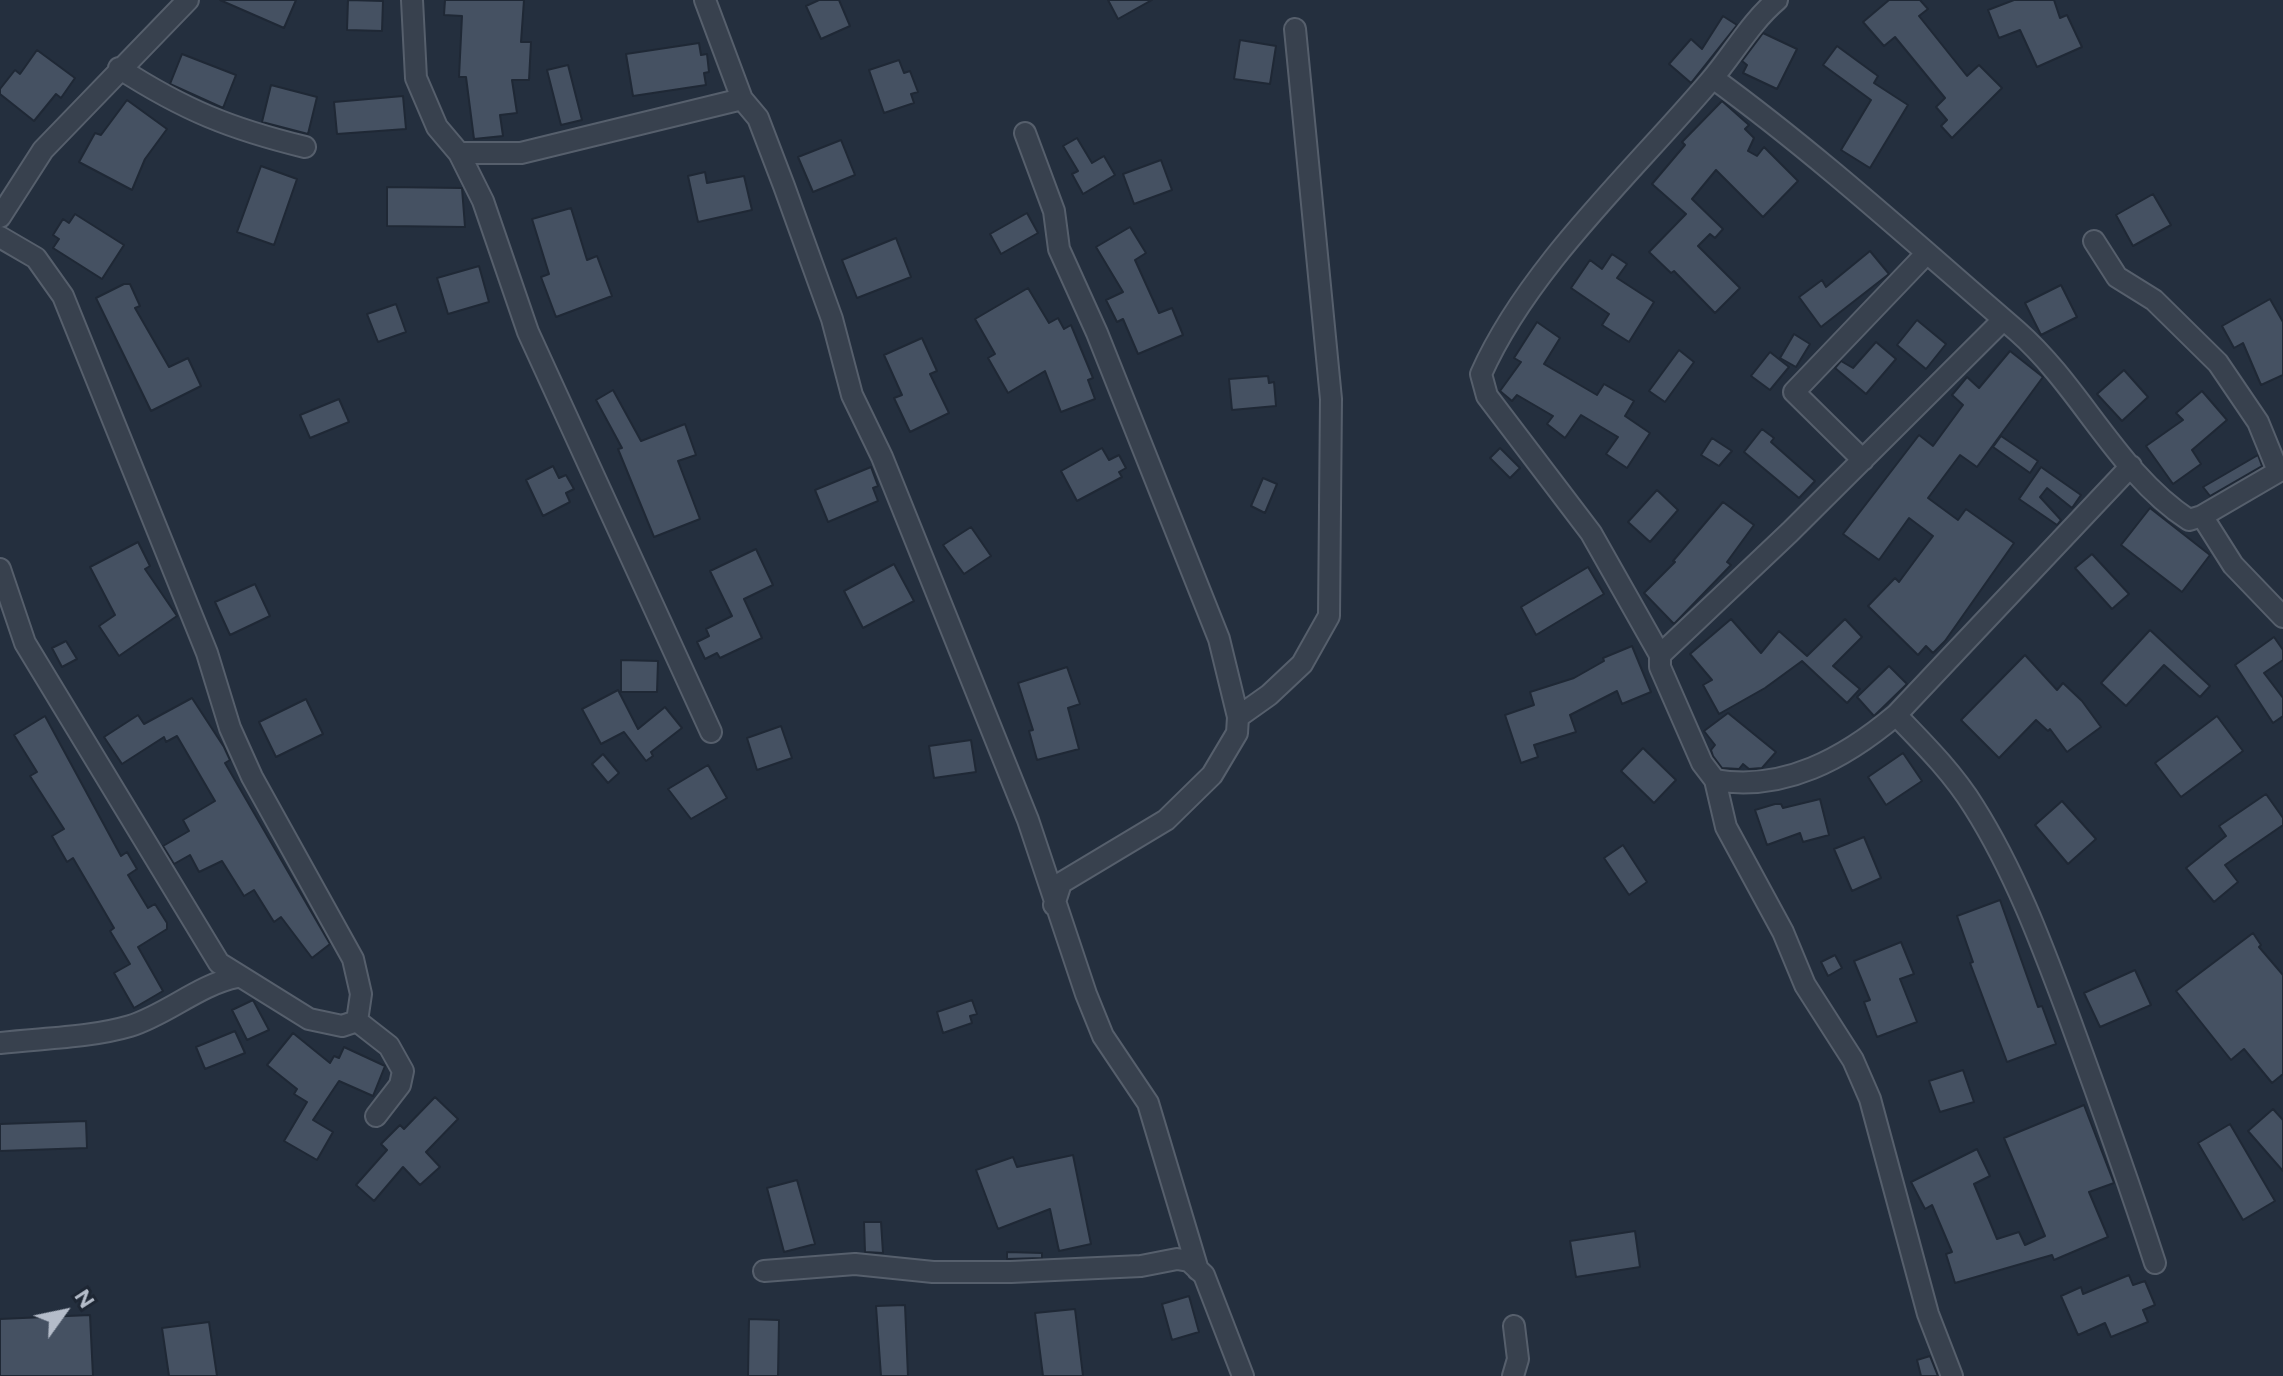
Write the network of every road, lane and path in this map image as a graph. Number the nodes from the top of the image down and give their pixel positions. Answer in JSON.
{"nodes":[{"id":1,"x":188,"y":0,"type":"edge"},
{"id":2,"x":412,"y":0,"type":"edge"},
{"id":3,"x":705,"y":0,"type":"edge"},
{"id":4,"x":1777,"y":0,"type":"edge"},
{"id":5,"x":1295,"y":29,"type":"dead end"},
{"id":6,"x":119,"y":68,"type":"junction"},
{"id":7,"x":1713,"y":78,"type":"junction"},
{"id":8,"x":742,"y":99,"type":"junction"},
{"id":9,"x":1025,"y":133,"type":"dead end"},
{"id":10,"x":305,"y":147,"type":"dead end"},
{"id":11,"x":459,"y":153,"type":"junction"},
{"id":12,"x":0,"y":217,"type":"edge"},
{"id":13,"x":0,"y":237,"type":"edge"},
{"id":14,"x":2094,"y":241,"type":"dead end"},
{"id":15,"x":1926,"y":254,"type":"junction"},
{"id":16,"x":2002,"y":321,"type":"junction"},
{"id":17,"x":1863,"y":460,"type":"junction"},
{"id":18,"x":2131,"y":466,"type":"junction"},
{"id":19,"x":2280,"y":470,"type":"edge"},
{"id":20,"x":2202,"y":516,"type":"junction"},
{"id":21,"x":0,"y":569,"type":"edge"},
{"id":22,"x":2283,"y":617,"type":"edge"},
{"id":23,"x":1660,"y":655,"type":"junction"},
{"id":24,"x":1896,"y":715,"type":"junction"},
{"id":25,"x":1238,"y":717,"type":"junction"},
{"id":26,"x":711,"y":732,"type":"dead end"},
{"id":27,"x":1715,"y":780,"type":"junction"},
{"id":28,"x":1054,"y":905,"type":"junction"},
{"id":29,"x":237,"y":977,"type":"junction"},
{"id":30,"x":357,"y":1021,"type":"junction"},
{"id":31,"x":0,"y":1043,"type":"edge"},
{"id":32,"x":376,"y":1116,"type":"dead end"},
{"id":33,"x":2155,"y":1263,"type":"dead end"},
{"id":34,"x":1198,"y":1270,"type":"junction"},
{"id":35,"x":764,"y":1271,"type":"dead end"},
{"id":36,"x":1514,"y":1326,"type":"dead end"},
{"id":37,"x":1243,"y":1376,"type":"edge"},
{"id":38,"x":1513,"y":1376,"type":"edge"},
{"id":39,"x":1952,"y":1376,"type":"edge"}],
"edges":[{"from":1,"to":6,"type":"street"},
{"from":2,"to":11,"type":"street"},
{"from":3,"to":8,"type":"street"},
{"from":4,"to":7,"type":"street"},
{"from":5,"to":25,"type":"street"},
{"from":6,"to":10,"type":"street"},
{"from":6,"to":12,"type":"street"},
{"from":7,"to":15,"type":"street"},
{"from":7,"to":23,"type":"street"},
{"from":8,"to":11,"type":"street"},
{"from":8,"to":28,"type":"street"},
{"from":9,"to":25,"type":"street"},
{"from":11,"to":26,"type":"street"},
{"from":13,"to":30,"type":"street"},
{"from":14,"to":19,"type":"street"},
{"from":15,"to":16,"type":"street"},
{"from":15,"to":17,"type":"street"},
{"from":16,"to":17,"type":"street"},
{"from":16,"to":18,"type":"street"},
{"from":17,"to":23,"type":"street"},
{"from":18,"to":20,"type":"street"},
{"from":18,"to":24,"type":"street"},
{"from":19,"to":20,"type":"street"},
{"from":20,"to":22,"type":"street"},
{"from":21,"to":29,"type":"street"},
{"from":23,"to":27,"type":"street"},
{"from":24,"to":27,"type":"street"},
{"from":24,"to":33,"type":"street"},
{"from":25,"to":28,"type":"street"},
{"from":27,"to":39,"type":"street"},
{"from":28,"to":34,"type":"street"},
{"from":29,"to":30,"type":"street"},
{"from":29,"to":31,"type":"street"},
{"from":30,"to":32,"type":"street"},
{"from":34,"to":35,"type":"street"},
{"from":34,"to":37,"type":"street"},
{"from":36,"to":38,"type":"street"}]}
